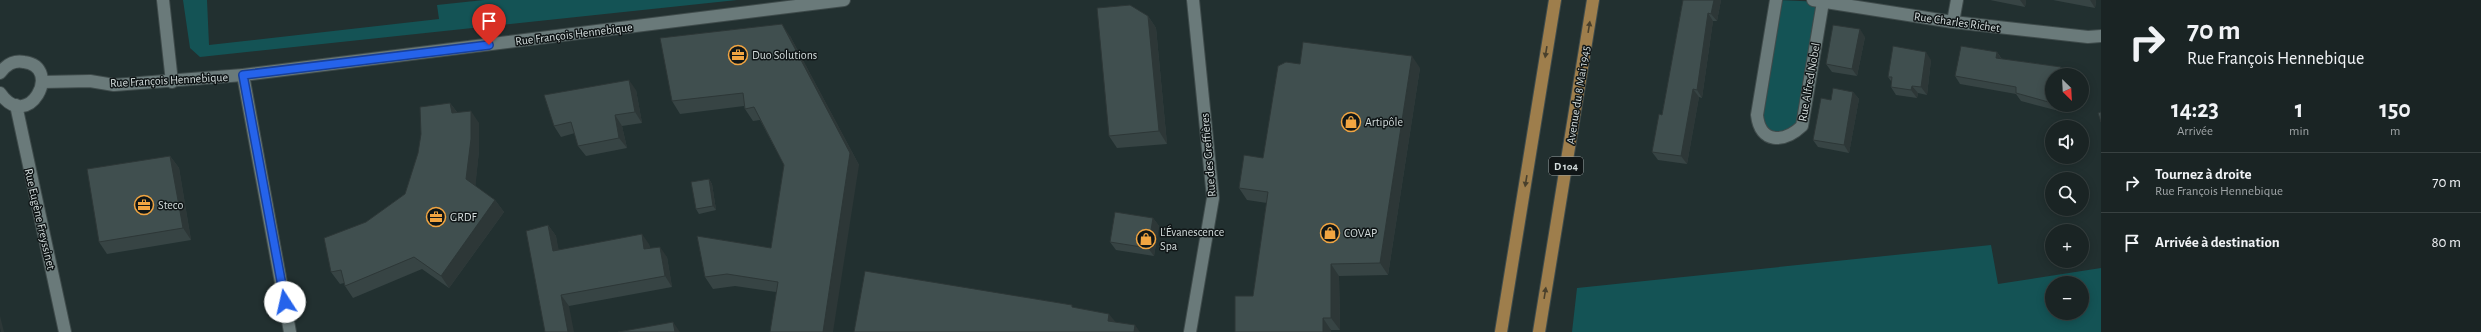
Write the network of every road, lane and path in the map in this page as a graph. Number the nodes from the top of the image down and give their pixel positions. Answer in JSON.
{"nodes":[{"id":1,"x":163,"y":0,"type":"edge"},
{"id":2,"x":844,"y":0,"type":"edge"},
{"id":3,"x":1193,"y":0,"type":"edge"},
{"id":4,"x":1555,"y":0,"type":"edge"},
{"id":5,"x":1593,"y":0,"type":"edge"},
{"id":6,"x":1776,"y":0,"type":"edge"},
{"id":7,"x":1956,"y":0,"type":"edge"},
{"id":8,"x":1818,"y":1,"type":"edge"},
{"id":9,"x":1953,"y":22,"type":"junction"},
{"id":10,"x":2101,"y":36,"type":"edge"},
{"id":11,"x":0,"y":73,"type":"edge"},
{"id":12,"x":243,"y":75,"type":"junction"},
{"id":13,"x":42,"y":82,"type":"junction"},
{"id":14,"x":172,"y":82,"type":"junction"},
{"id":15,"x":0,"y":93,"type":"edge"},
{"id":16,"x":16,"y":105,"type":"junction"},
{"id":17,"x":65,"y":332,"type":"edge"},
{"id":18,"x":290,"y":332,"type":"edge"},
{"id":19,"x":1190,"y":332,"type":"edge"},
{"id":20,"x":1501,"y":332,"type":"edge"},
{"id":21,"x":1539,"y":332,"type":"edge"}],
"edges":[{"from":1,"to":14,"type":"street"},
{"from":2,"to":12,"type":"street","name":"Rue François Hennebique"},
{"from":3,"to":19,"type":"street","name":"Rue des Greffières"},
{"from":4,"to":20,"type":"main road","one_way":true},
{"from":21,"to":5,"type":"main road","name":"Avenue du 8 Mai 1945","number":"D 104","one_way":true},
{"from":6,"to":8,"type":"street","name":"Rue Alfred Nobel"},
{"from":7,"to":9,"type":"street"},
{"from":8,"to":9,"type":"street","name":"Rue Charles Richet"},
{"from":9,"to":10,"type":"street","name":"Rue Charles Richet"},
{"from":11,"to":13,"type":"street"},
{"from":12,"to":14,"type":"street","name":"Rue François Hennebique"},
{"from":12,"to":18,"type":"street"},
{"from":13,"to":14,"type":"street","name":"Rue François Hennebique"},
{"from":13,"to":16,"type":"street"},
{"from":15,"to":16,"type":"street"},
{"from":16,"to":17,"type":"street","name":"Rue Eugène Freyssinet"}]}
